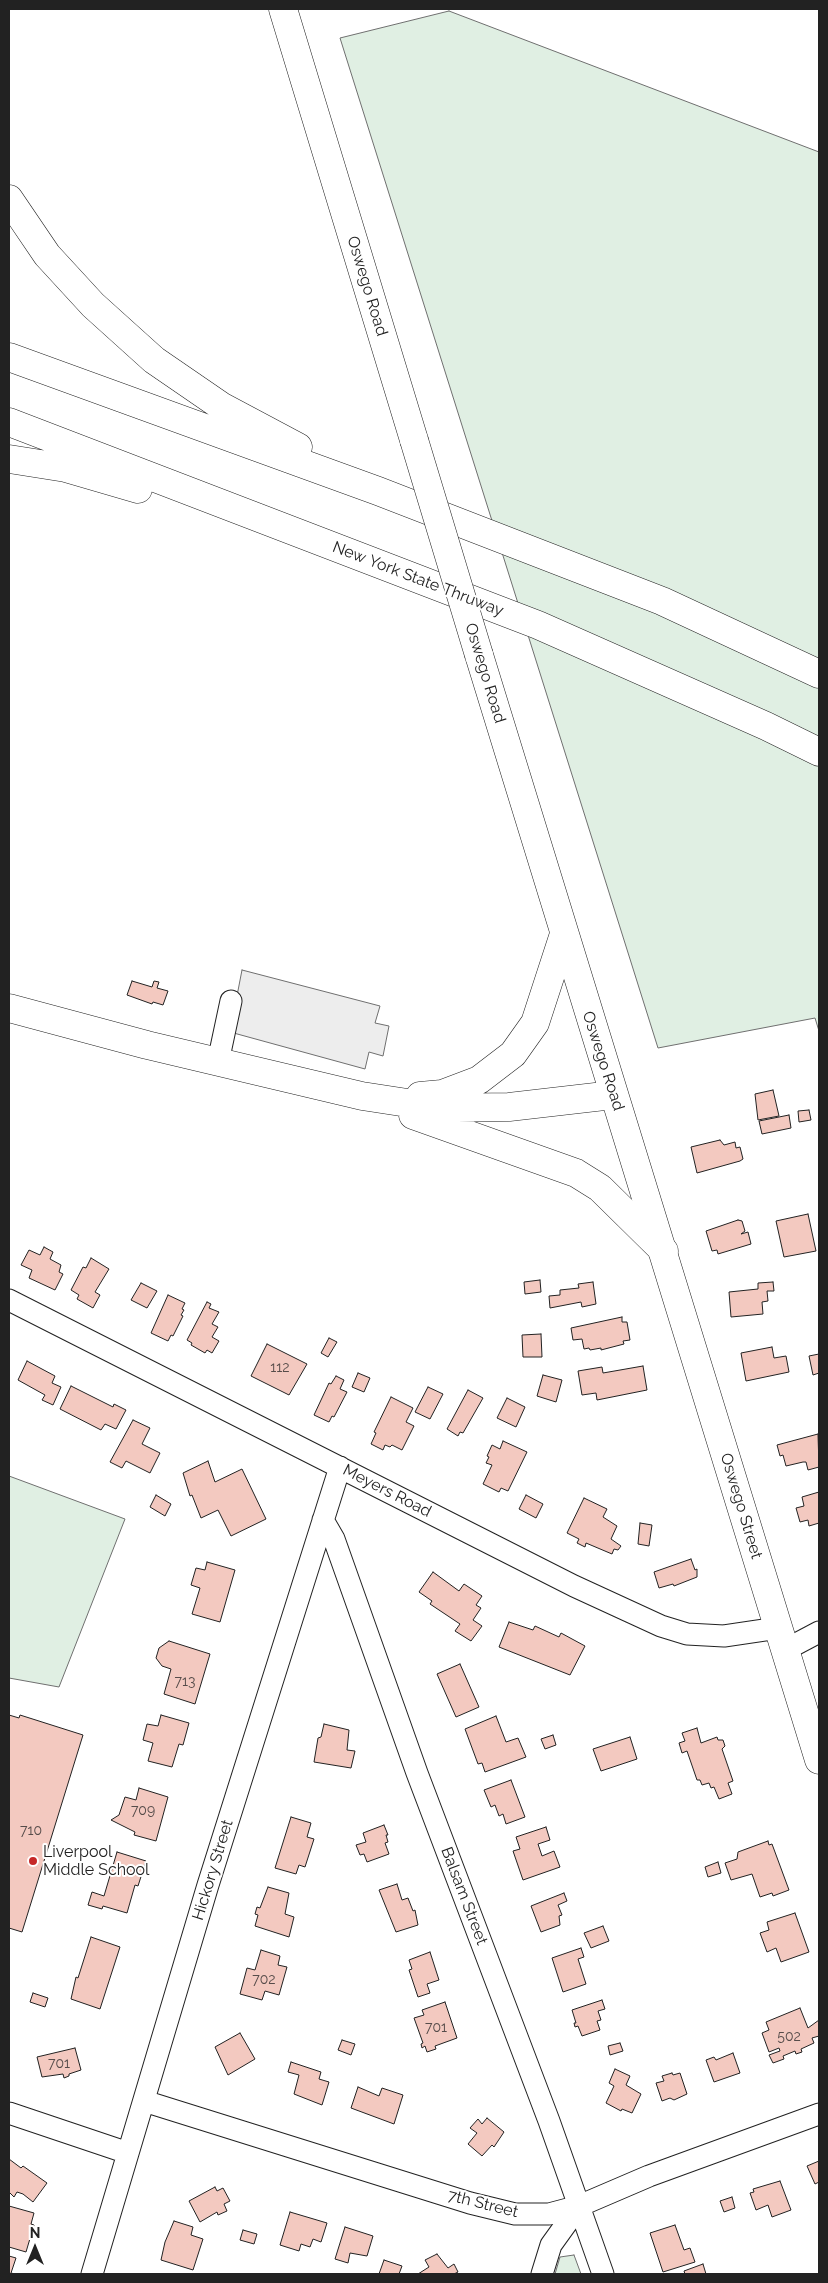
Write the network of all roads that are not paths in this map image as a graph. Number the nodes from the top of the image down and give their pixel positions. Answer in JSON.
{"nodes":[{"id":1,"x":283,"y":9,"type":"edge"},
{"id":2,"x":9,"y":199,"type":"edge"},
{"id":3,"x":9,"y":357,"type":"edge"},
{"id":4,"x":9,"y":422,"type":"edge"},
{"id":5,"x":9,"y":459,"type":"edge"},
{"id":6,"x":378,"y":491,"type":"junction"},
{"id":7,"x":282,"y":526,"type":"junction"},
{"id":8,"x":819,"y":674,"type":"edge"},
{"id":9,"x":819,"y":752,"type":"edge"},
{"id":10,"x":564,"y":934,"type":"junction"},
{"id":11,"x":9,"y":989,"type":"edge"},
{"id":12,"x":231,"y":1001,"type":"dead end"},
{"id":13,"x":9,"y":1008,"type":"edge"},
{"id":14,"x":147,"y":1045,"type":"junction"},
{"id":15,"x":218,"y":1062,"type":"junction"},
{"id":16,"x":613,"y":1095,"type":"junction"},
{"id":17,"x":362,"y":1096,"type":"junction"},
{"id":18,"x":664,"y":1251,"type":"junction"},
{"id":19,"x":9,"y":1300,"type":"edge"},
{"id":20,"x":340,"y":1467,"type":"junction"},
{"id":21,"x":323,"y":1520,"type":"junction"},
{"id":22,"x":819,"y":1632,"type":"edge"},
{"id":23,"x":781,"y":1639,"type":"junction"},
{"id":24,"x":819,"y":1760,"type":"edge"},
{"id":25,"x":144,"y":2100,"type":"junction"},
{"id":26,"x":9,"y":2113,"type":"edge"},
{"id":27,"x":819,"y":2114,"type":"edge"},
{"id":28,"x":128,"y":2153,"type":"junction"},
{"id":29,"x":579,"y":2206,"type":"junction"},
{"id":30,"x":92,"y":2274,"type":"edge"},
{"id":31,"x":542,"y":2274,"type":"edge"},
{"id":32,"x":603,"y":2274,"type":"edge"}],
"edges":[{"from":1,"to":10,"type":"main road","name":"Oswego Road","bridge":true},
{"from":2,"to":6,"type":"main road"},
{"from":3,"to":6,"type":"main road"},
{"from":4,"to":7,"type":"main road","name":"New York State Thruway"},
{"from":5,"to":7,"type":"main road"},
{"from":6,"to":8,"type":"main road"},
{"from":7,"to":9,"type":"main road","name":"New York State Thruway"},
{"from":10,"to":16,"type":"main road","name":"Oswego Road"},
{"from":10,"to":17,"type":"main road"},
{"from":11,"to":14,"type":"main road"},
{"from":12,"to":15,"type":"street"},
{"from":13,"to":14,"type":"main road"},
{"from":14,"to":15,"type":"main road"},
{"from":15,"to":17,"type":"main road"},
{"from":16,"to":17,"type":"main road"},
{"from":16,"to":18,"type":"main road","name":"Oswego Road"},
{"from":17,"to":18,"type":"main road"},
{"from":18,"to":23,"type":"main road","name":"Oswego Street"},
{"from":19,"to":20,"type":"street","name":"Meyers Road"},
{"from":20,"to":21,"type":"street","name":"Hickory Street"},
{"from":20,"to":23,"type":"street","name":"Meyers Road"},
{"from":21,"to":25,"type":"street","name":"Hickory Street"},
{"from":21,"to":29,"type":"street","name":"Balsam Street"},
{"from":22,"to":23,"type":"street","name":"Meyers Road"},
{"from":23,"to":24,"type":"main road","name":"Oswego Street"},
{"from":25,"to":28,"type":"street","name":"Hickory Street"},
{"from":25,"to":29,"type":"street","name":"7th Street"},
{"from":26,"to":28,"type":"street"},
{"from":27,"to":29,"type":"street","name":"7th Street"},
{"from":28,"to":30,"type":"street","name":"Hickory Street"},
{"from":29,"to":31,"type":"street"},
{"from":29,"to":32,"type":"street","name":"Balsam Street"}]}
